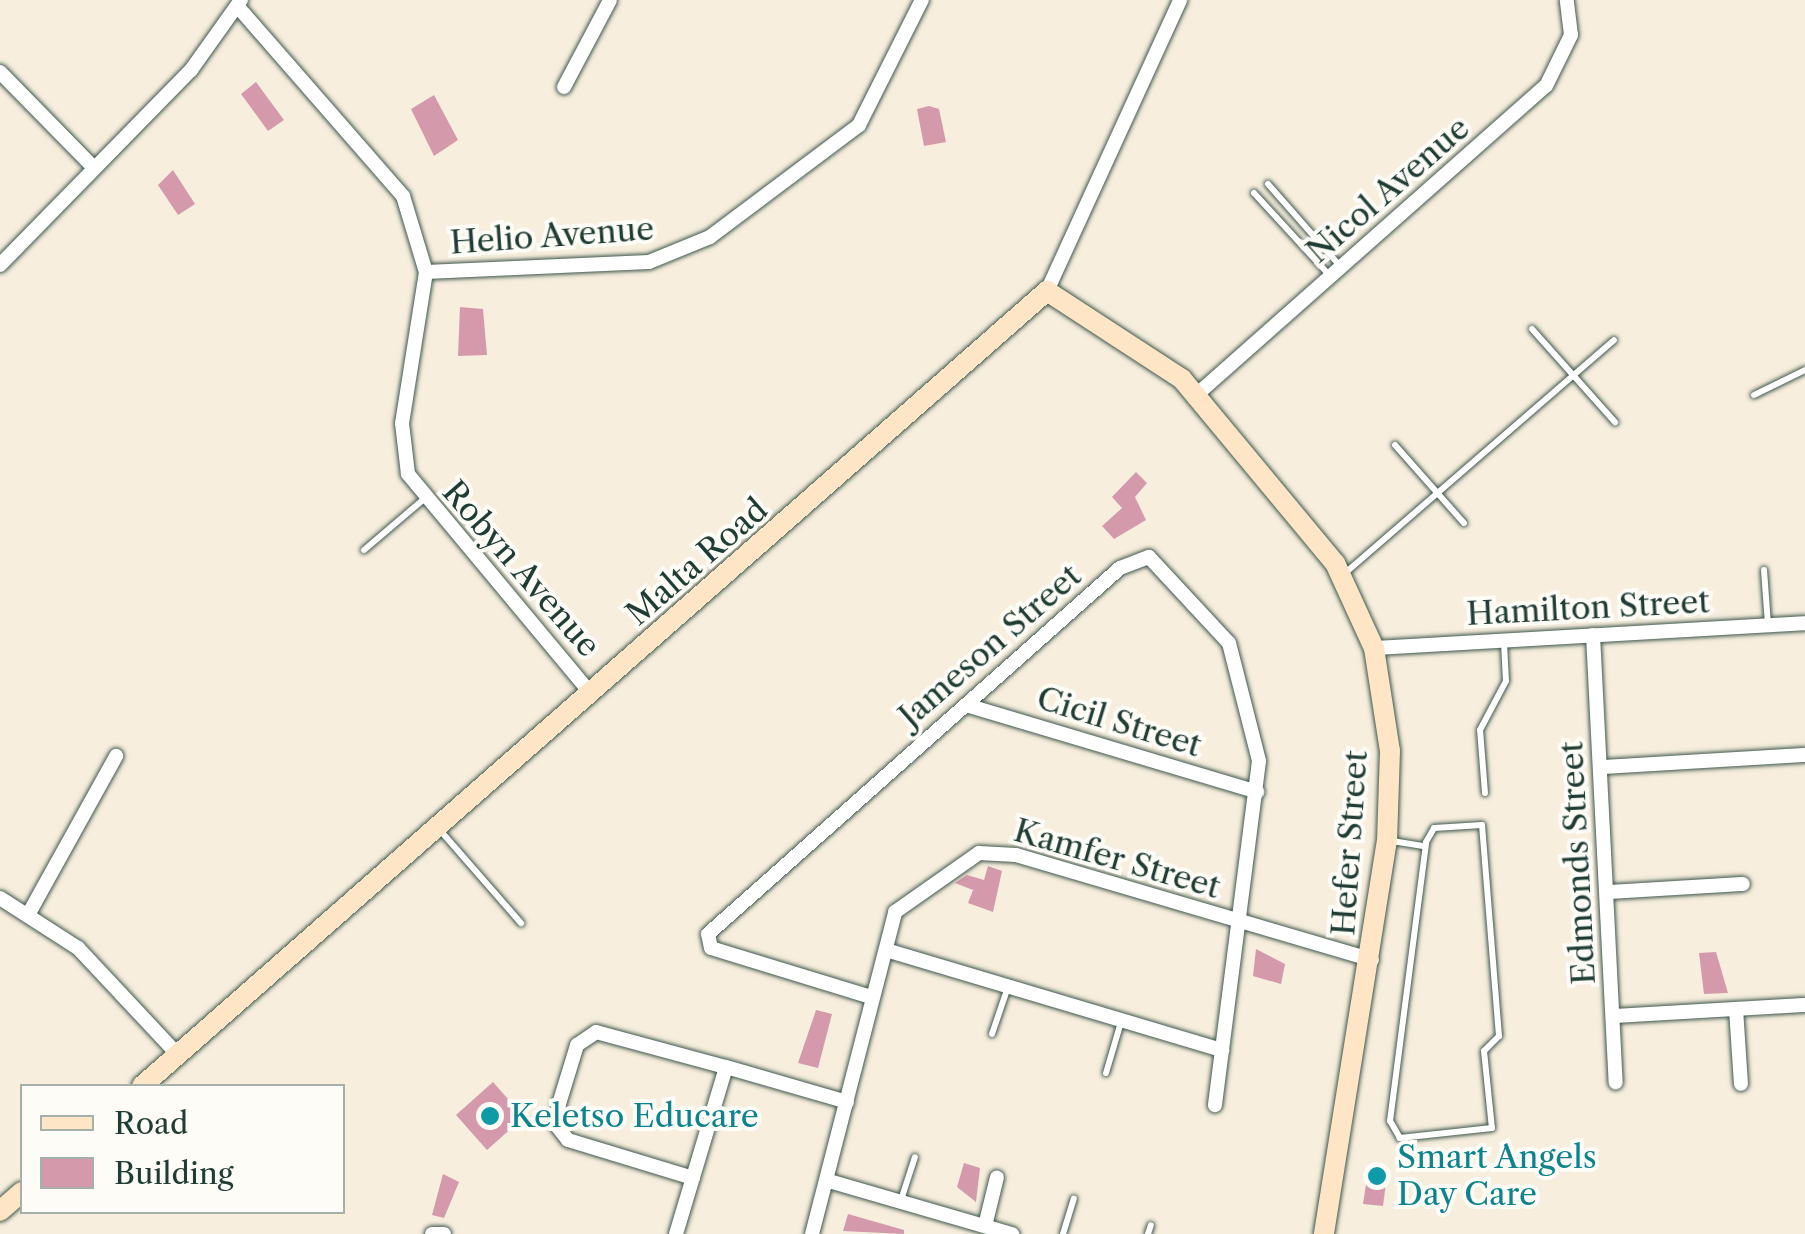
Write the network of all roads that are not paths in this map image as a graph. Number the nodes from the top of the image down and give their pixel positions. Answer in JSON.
{"nodes":[{"id":1,"x":610,"y":0,"type":"edge"},
{"id":2,"x":922,"y":0,"type":"edge"},
{"id":3,"x":1180,"y":0,"type":"edge"},
{"id":4,"x":1568,"y":0,"type":"edge"},
{"id":5,"x":240,"y":4,"type":"edge"},
{"id":6,"x":0,"y":72,"type":"edge"},
{"id":7,"x":564,"y":88,"type":"dead end"},
{"id":8,"x":90,"y":164,"type":"junction"},
{"id":9,"x":1268,"y":184,"type":"dead end"},
{"id":10,"x":1254,"y":194,"type":"dead end"},
{"id":11,"x":0,"y":265,"type":"edge"},
{"id":12,"x":426,"y":272,"type":"junction"},
{"id":13,"x":1336,"y":272,"type":"junction"},
{"id":14,"x":1047,"y":291,"type":"junction"},
{"id":15,"x":1532,"y":329,"type":"dead end"},
{"id":16,"x":1614,"y":340,"type":"dead end"},
{"id":17,"x":1805,"y":370,"type":"edge"},
{"id":18,"x":1573,"y":375,"type":"junction"},
{"id":19,"x":1195,"y":396,"type":"junction"},
{"id":20,"x":1754,"y":396,"type":"dead end"},
{"id":21,"x":1615,"y":422,"type":"dead end"},
{"id":22,"x":1395,"y":445,"type":"dead end"},
{"id":23,"x":1439,"y":493,"type":"junction"},
{"id":24,"x":424,"y":499,"type":"junction"},
{"id":25,"x":1464,"y":523,"type":"dead end"},
{"id":26,"x":364,"y":550,"type":"dead end"},
{"id":27,"x":1764,"y":570,"type":"dead end"},
{"id":28,"x":1343,"y":575,"type":"junction"},
{"id":29,"x":1805,"y":623,"type":"edge"},
{"id":30,"x":1768,"y":625,"type":"junction"},
{"id":31,"x":1593,"y":635,"type":"junction"},
{"id":32,"x":1504,"y":641,"type":"junction"},
{"id":33,"x":1374,"y":648,"type":"junction"},
{"id":34,"x":591,"y":694,"type":"junction"},
{"id":35,"x":966,"y":704,"type":"junction"},
{"id":36,"x":1805,"y":755,"type":"edge"},
{"id":37,"x":116,"y":756,"type":"dead end"},
{"id":38,"x":1602,"y":767,"type":"junction"},
{"id":39,"x":1257,"y":792,"type":"junction"},
{"id":40,"x":1485,"y":793,"type":"dead end"},
{"id":41,"x":438,"y":828,"type":"junction"},
{"id":42,"x":1387,"y":840,"type":"junction"},
{"id":43,"x":1425,"y":846,"type":"junction"},
{"id":44,"x":1742,"y":884,"type":"dead end"},
{"id":45,"x":1608,"y":892,"type":"junction"},
{"id":46,"x":0,"y":898,"type":"edge"},
{"id":47,"x":28,"y":914,"type":"junction"},
{"id":48,"x":1240,"y":922,"type":"junction"},
{"id":49,"x":521,"y":924,"type":"dead end"},
{"id":50,"x":886,"y":950,"type":"junction"},
{"id":51,"x":1372,"y":960,"type":"junction"},
{"id":52,"x":1008,"y":986,"type":"junction"},
{"id":53,"x":871,"y":997,"type":"junction"},
{"id":54,"x":1805,"y":1006,"type":"edge"},
{"id":55,"x":1736,"y":1009,"type":"junction"},
{"id":56,"x":1613,"y":1016,"type":"junction"},
{"id":57,"x":1121,"y":1021,"type":"junction"},
{"id":58,"x":992,"y":1034,"type":"dead end"},
{"id":59,"x":1222,"y":1050,"type":"junction"},
{"id":60,"x":178,"y":1055,"type":"junction"},
{"id":61,"x":726,"y":1067,"type":"junction"},
{"id":62,"x":1106,"y":1074,"type":"dead end"},
{"id":63,"x":1616,"y":1082,"type":"dead end"},
{"id":64,"x":144,"y":1084,"type":"edge"},
{"id":65,"x":1741,"y":1084,"type":"dead end"},
{"id":66,"x":846,"y":1102,"type":"junction"},
{"id":67,"x":1215,"y":1105,"type":"dead end"},
{"id":68,"x":915,"y":1157,"type":"dead end"},
{"id":69,"x":997,"y":1177,"type":"dead end"},
{"id":70,"x":693,"y":1178,"type":"junction"},
{"id":71,"x":828,"y":1180,"type":"junction"},
{"id":72,"x":20,"y":1194,"type":"edge"},
{"id":73,"x":1074,"y":1200,"type":"dead end"},
{"id":74,"x":900,"y":1201,"type":"junction"},
{"id":75,"x":0,"y":1211,"type":"edge"},
{"id":76,"x":950,"y":1216,"type":"junction"},
{"id":77,"x":1152,"y":1225,"type":"dead end"},
{"id":78,"x":985,"y":1226,"type":"junction"},
{"id":79,"x":432,"y":1234,"type":"edge"},
{"id":80,"x":444,"y":1234,"type":"edge"},
{"id":81,"x":676,"y":1234,"type":"edge"},
{"id":82,"x":812,"y":1234,"type":"edge"},
{"id":83,"x":945,"y":1234,"type":"edge"},
{"id":84,"x":1012,"y":1234,"type":"edge"},
{"id":85,"x":1062,"y":1234,"type":"edge"},
{"id":86,"x":1148,"y":1234,"type":"edge"},
{"id":87,"x":1324,"y":1234,"type":"edge"}],
"edges":[{"from":1,"to":7,"type":"street"},
{"from":2,"to":12,"type":"street","name":"Helio Avenue"},
{"from":3,"to":14,"type":"street","name":"Malta Road"},
{"from":4,"to":13,"type":"street","name":"Nicol Avenue"},
{"from":5,"to":8,"type":"street"},
{"from":5,"to":12,"type":"street","name":"Robyn Avenue"},
{"from":6,"to":8,"type":"street"},
{"from":8,"to":11,"type":"street"},
{"from":9,"to":13,"type":"lane"},
{"from":10,"to":13,"type":"lane"},
{"from":12,"to":24,"type":"street","name":"Robyn Avenue"},
{"from":13,"to":19,"type":"street","name":"Nicol Avenue"},
{"from":14,"to":19,"type":"street","name":"Hefer Street"},
{"from":14,"to":34,"type":"street","name":"Malta Road"},
{"from":15,"to":18,"type":"lane"},
{"from":16,"to":18,"type":"lane"},
{"from":17,"to":20,"type":"lane"},
{"from":18,"to":21,"type":"lane"},
{"from":18,"to":23,"type":"lane"},
{"from":19,"to":28,"type":"street","name":"Hefer Street"},
{"from":22,"to":23,"type":"lane"},
{"from":23,"to":25,"type":"lane"},
{"from":23,"to":28,"type":"lane"},
{"from":24,"to":26,"type":"lane"},
{"from":24,"to":34,"type":"street","name":"Robyn Avenue"},
{"from":27,"to":30,"type":"lane"},
{"from":28,"to":33,"type":"street","name":"Hefer Street"},
{"from":29,"to":30,"type":"street","name":"Hamilton Street"},
{"from":30,"to":31,"type":"street","name":"Hamilton Street"},
{"from":31,"to":32,"type":"street","name":"Hamilton Street"},
{"from":31,"to":38,"type":"street","name":"Edmonds Street"},
{"from":32,"to":33,"type":"street","name":"Hamilton Street"},
{"from":32,"to":40,"type":"lane"},
{"from":33,"to":42,"type":"street","name":"Hefer Street"},
{"from":34,"to":41,"type":"street","name":"Malta Road"},
{"from":35,"to":39,"type":"street","name":"Cicil Street"},
{"from":35,"to":39,"type":"street","name":"Jameson Street"},
{"from":35,"to":53,"type":"street","name":"Jameson Street"},
{"from":36,"to":38,"type":"street"},
{"from":37,"to":47,"type":"street"},
{"from":38,"to":45,"type":"street","name":"Edmonds Street"},
{"from":39,"to":48,"type":"street","name":"Jameson Street"},
{"from":41,"to":49,"type":"lane"},
{"from":41,"to":60,"type":"street","name":"Malta Road"},
{"from":42,"to":43,"type":"lane"},
{"from":42,"to":51,"type":"street","name":"Hefer Street"},
{"from":43,"to":43,"type":"lane"},
{"from":44,"to":45,"type":"street"},
{"from":45,"to":56,"type":"street","name":"Edmonds Street"},
{"from":46,"to":47,"type":"street"},
{"from":47,"to":60,"type":"street"},
{"from":48,"to":50,"type":"street","name":"Kamfer Street"},
{"from":48,"to":51,"type":"street","name":"Kamfer Street"},
{"from":48,"to":59,"type":"street","name":"Jameson Street"},
{"from":50,"to":52,"type":"street"},
{"from":50,"to":53,"type":"street","name":"Kamfer Street"},
{"from":51,"to":87,"type":"street","name":"Hefer Street"},
{"from":52,"to":57,"type":"street"},
{"from":52,"to":58,"type":"lane"},
{"from":53,"to":66,"type":"street","name":"Kamfer Street"},
{"from":54,"to":55,"type":"street","name":"Edmonds Street"},
{"from":55,"to":56,"type":"street","name":"Edmonds Street"},
{"from":55,"to":65,"type":"street"},
{"from":56,"to":63,"type":"street"},
{"from":57,"to":59,"type":"street"},
{"from":57,"to":62,"type":"lane"},
{"from":59,"to":67,"type":"street","name":"Jameson Street"},
{"from":60,"to":64,"type":"street","name":"Malta Road"},
{"from":61,"to":66,"type":"street"},
{"from":61,"to":70,"type":"street"},
{"from":61,"to":70,"type":"street"},
{"from":66,"to":71,"type":"street","name":"Kamfer Street"},
{"from":68,"to":74,"type":"lane"},
{"from":69,"to":78,"type":"street"},
{"from":70,"to":81,"type":"street"},
{"from":71,"to":74,"type":"street"},
{"from":71,"to":82,"type":"street","name":"Kamfer Street"},
{"from":72,"to":75,"type":"street"},
{"from":73,"to":85,"type":"lane"},
{"from":74,"to":76,"type":"street"},
{"from":76,"to":78,"type":"street"},
{"from":76,"to":83,"type":"street"},
{"from":77,"to":86,"type":"lane"},
{"from":78,"to":84,"type":"street"},
{"from":79,"to":80,"type":"street"}]}
